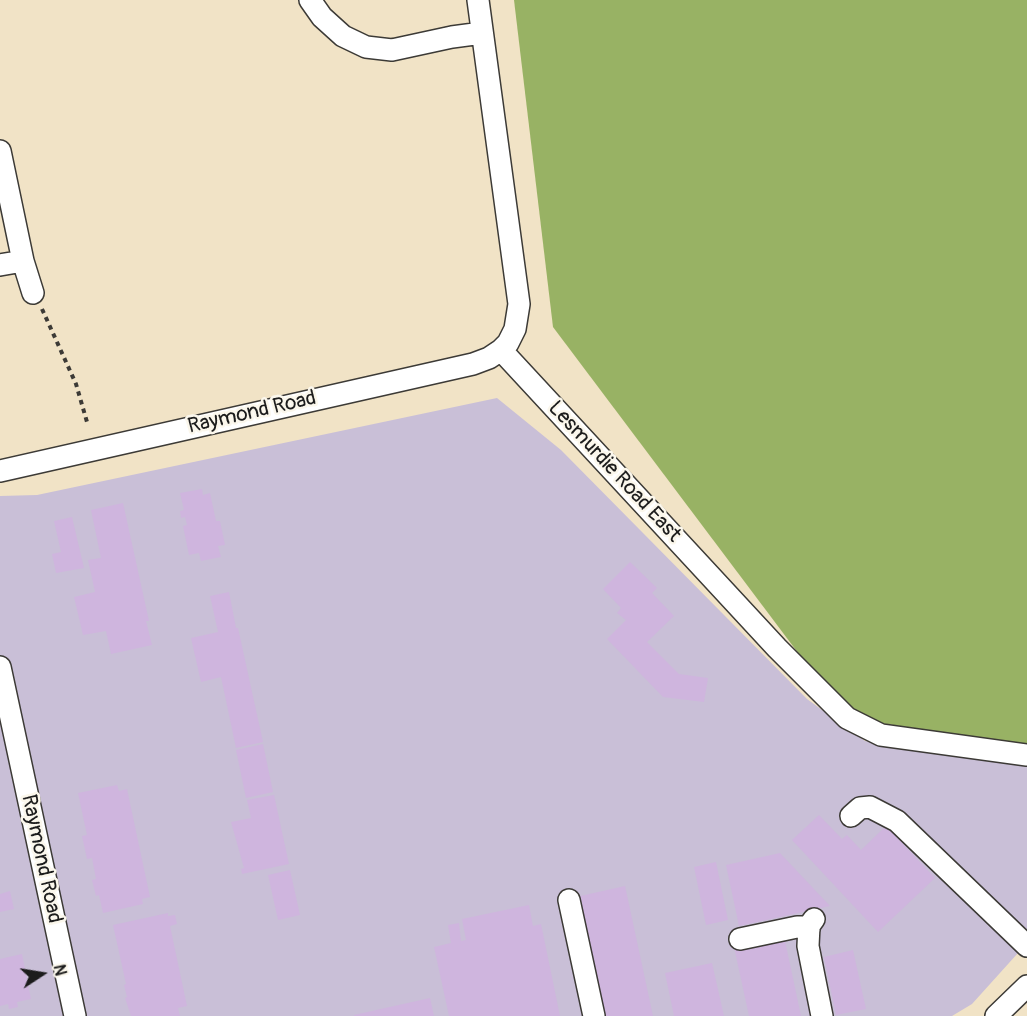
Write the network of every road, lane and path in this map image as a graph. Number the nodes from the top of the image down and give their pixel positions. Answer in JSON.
{"nodes":[{"id":1,"x":310,"y":0,"type":"edge"},
{"id":2,"x":478,"y":0,"type":"edge"},
{"id":3,"x":482,"y":33,"type":"junction"},
{"id":4,"x":0,"y":151,"type":"edge"},
{"id":5,"x":23,"y":261,"type":"junction"},
{"id":6,"x":0,"y":266,"type":"edge"},
{"id":7,"x":33,"y":292,"type":"joint"},
{"id":8,"x":501,"y":350,"type":"junction"},
{"id":9,"x":87,"y":422,"type":"dead end"},
{"id":10,"x":0,"y":471,"type":"edge"},
{"id":11,"x":1,"y":676,"type":"edge"},
{"id":12,"x":1027,"y":755,"type":"edge"},
{"id":13,"x":851,"y":816,"type":"dead end"},
{"id":14,"x":569,"y":900,"type":"dead end"},
{"id":15,"x":740,"y":939,"type":"dead end"},
{"id":16,"x":1027,"y":946,"type":"edge"},
{"id":17,"x":1027,"y":986,"type":"edge"},
{"id":18,"x":75,"y":1016,"type":"edge"},
{"id":19,"x":594,"y":1016,"type":"edge"},
{"id":20,"x":822,"y":1016,"type":"edge"},
{"id":21,"x":996,"y":1016,"type":"edge"}],
"edges":[{"from":1,"to":3,"type":"street"},
{"from":2,"to":3,"type":"street"},
{"from":3,"to":8,"type":"street"},
{"from":4,"to":5,"type":"street"},
{"from":5,"to":6,"type":"street"},
{"from":5,"to":7,"type":"street"},
{"from":7,"to":9,"type":"path"},
{"from":8,"to":10,"type":"street","name":"Raymond Road"},
{"from":8,"to":12,"type":"street","name":"Lesmurdie Road East"},
{"from":11,"to":18,"type":"street","name":"Raymond Road"},
{"from":13,"to":16,"type":"street"},
{"from":14,"to":19,"type":"street"},
{"from":15,"to":20,"type":"street"},
{"from":17,"to":21,"type":"street"}]}
